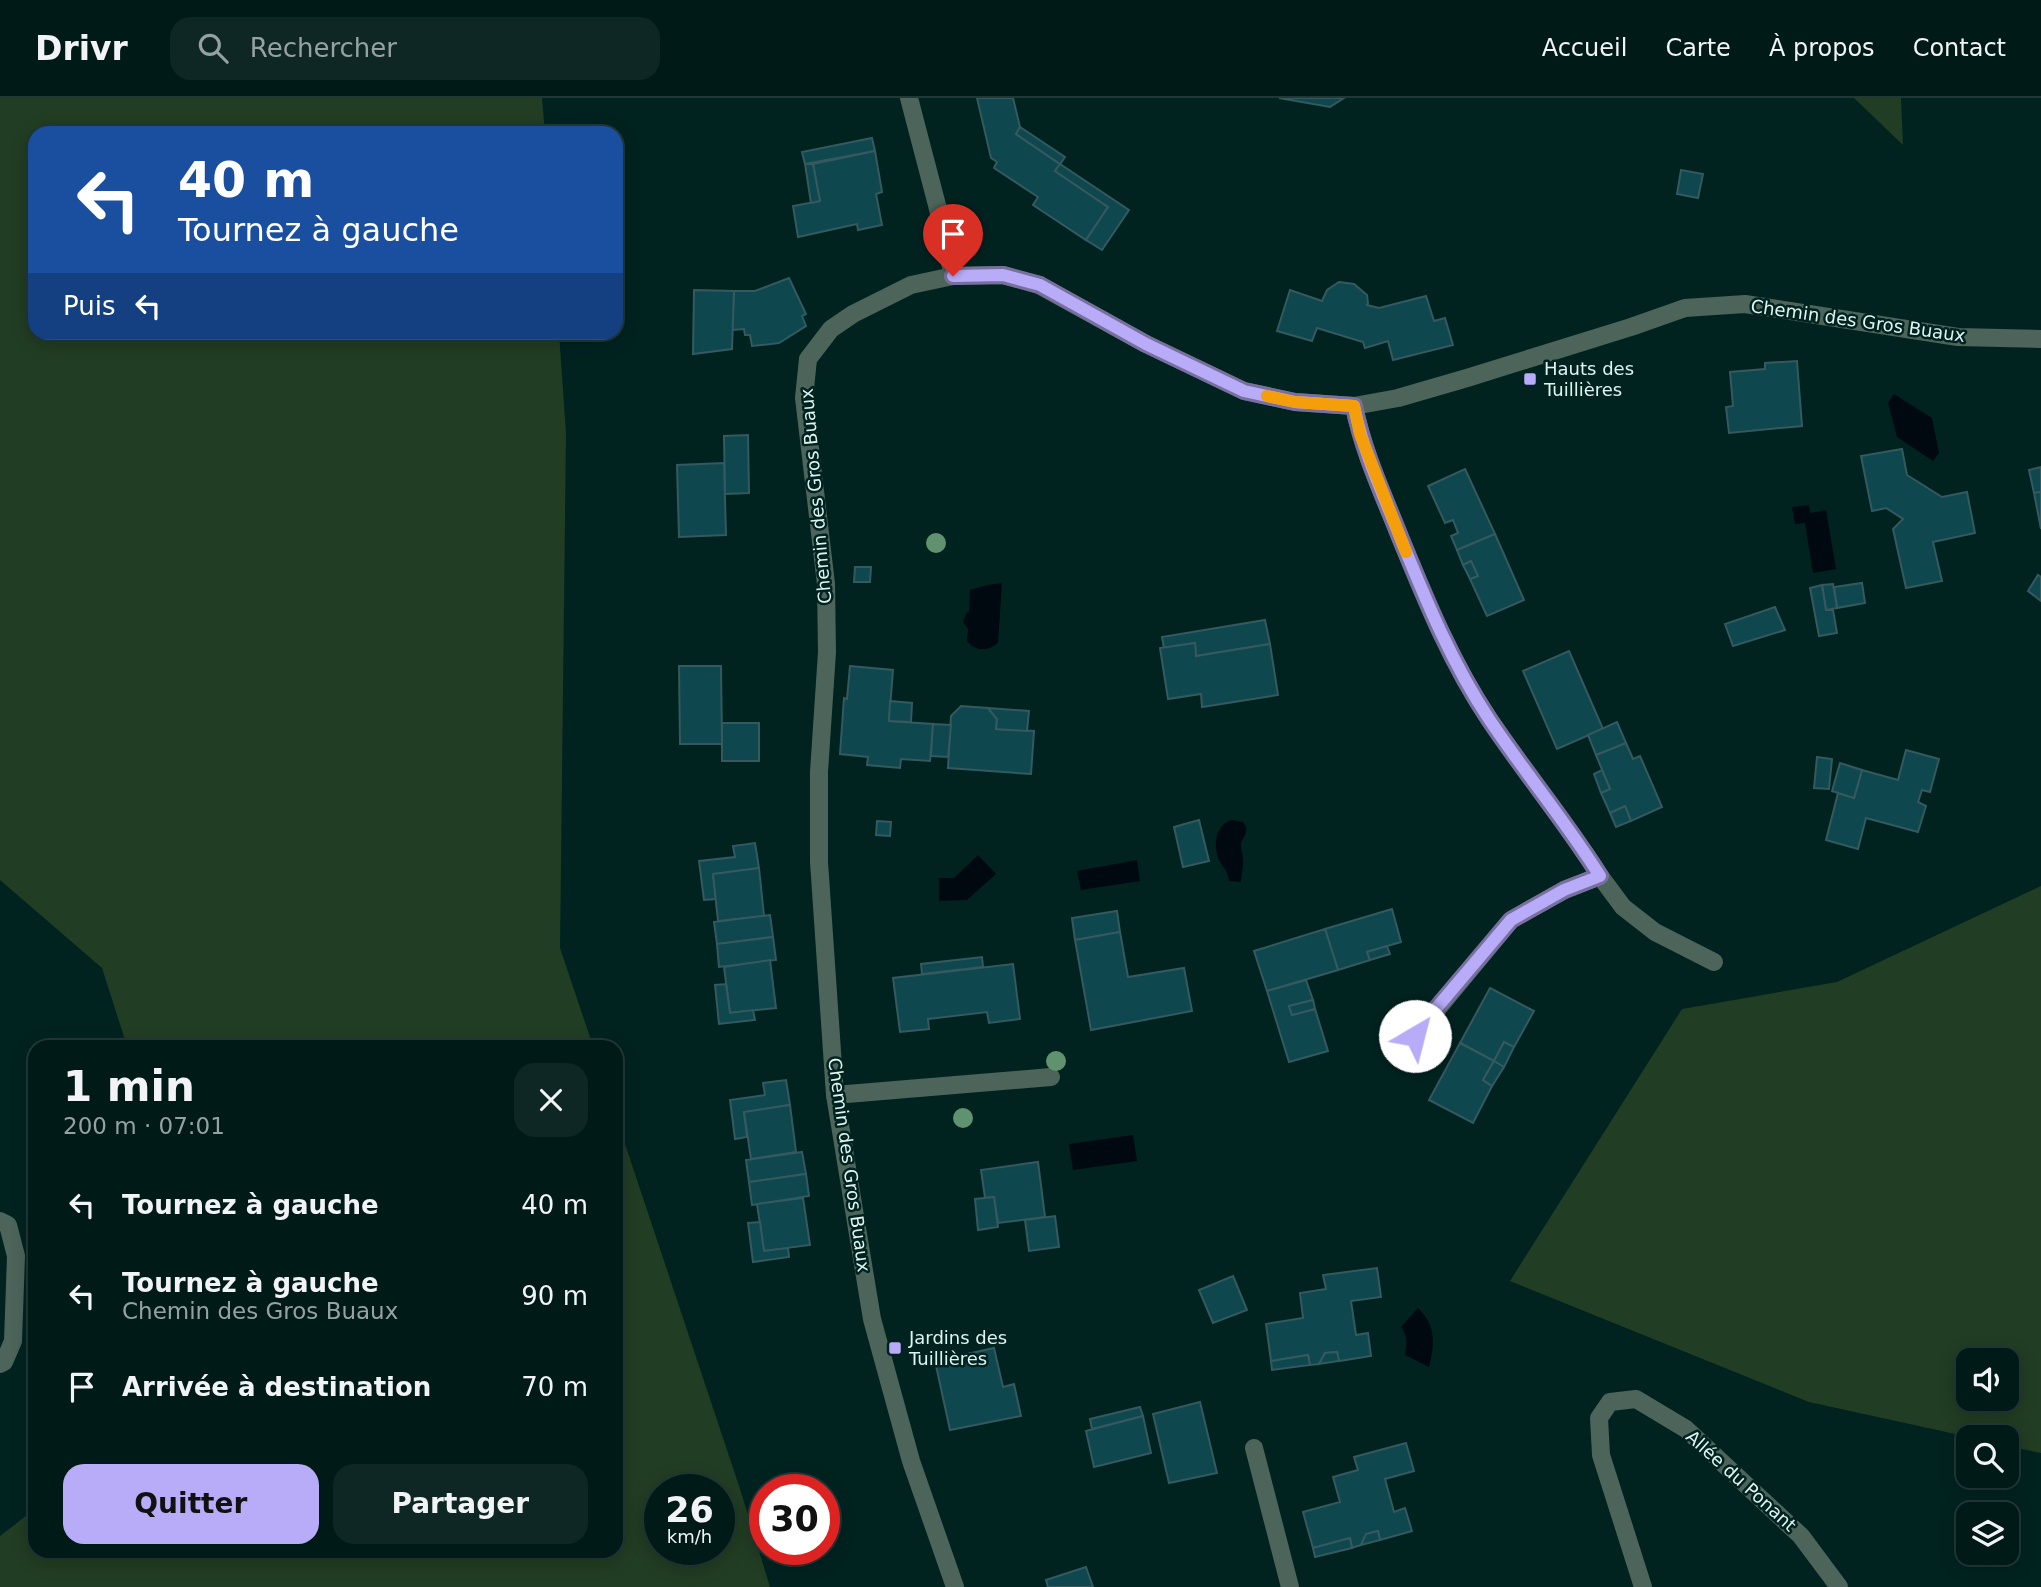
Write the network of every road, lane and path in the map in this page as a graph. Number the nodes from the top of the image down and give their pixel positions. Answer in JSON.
{"nodes":[{"id":1,"x":909,"y":98,"type":"edge"},
{"id":2,"x":953,"y":276,"type":"junction"},
{"id":3,"x":2041,"y":340,"type":"edge"},
{"id":4,"x":1354,"y":406,"type":"junction"},
{"id":5,"x":1600,"y":876,"type":"junction"},
{"id":6,"x":1714,"y":962,"type":"dead end"},
{"id":7,"x":1415,"y":1036,"type":"dead end"},
{"id":8,"x":1051,"y":1077,"type":"dead end"},
{"id":9,"x":835,"y":1096,"type":"junction"},
{"id":10,"x":0,"y":1221,"type":"edge"},
{"id":11,"x":0,"y":1364,"type":"edge"},
{"id":12,"x":1254,"y":1447,"type":"dead end"},
{"id":13,"x":954,"y":1587,"type":"edge"},
{"id":14,"x":1290,"y":1587,"type":"edge"},
{"id":15,"x":1643,"y":1587,"type":"edge"},
{"id":16,"x":1839,"y":1587,"type":"edge"}],
"edges":[{"from":1,"to":2,"type":"street"},
{"from":2,"to":4,"type":"street","name":"Chemin des Gros Buaux"},
{"from":2,"to":9,"type":"street","name":"Chemin des Gros Buaux"},
{"from":3,"to":4,"type":"street","name":"Chemin des Gros Buaux"},
{"from":4,"to":5,"type":"street"},
{"from":5,"to":6,"type":"street"},
{"from":5,"to":7,"type":"street"},
{"from":8,"to":9,"type":"street"},
{"from":9,"to":13,"type":"street","name":"Chemin des Gros Buaux"},
{"from":10,"to":11,"type":"street"},
{"from":12,"to":14,"type":"street"},
{"from":15,"to":16,"type":"street","name":"Allée du Ponant"}]}
